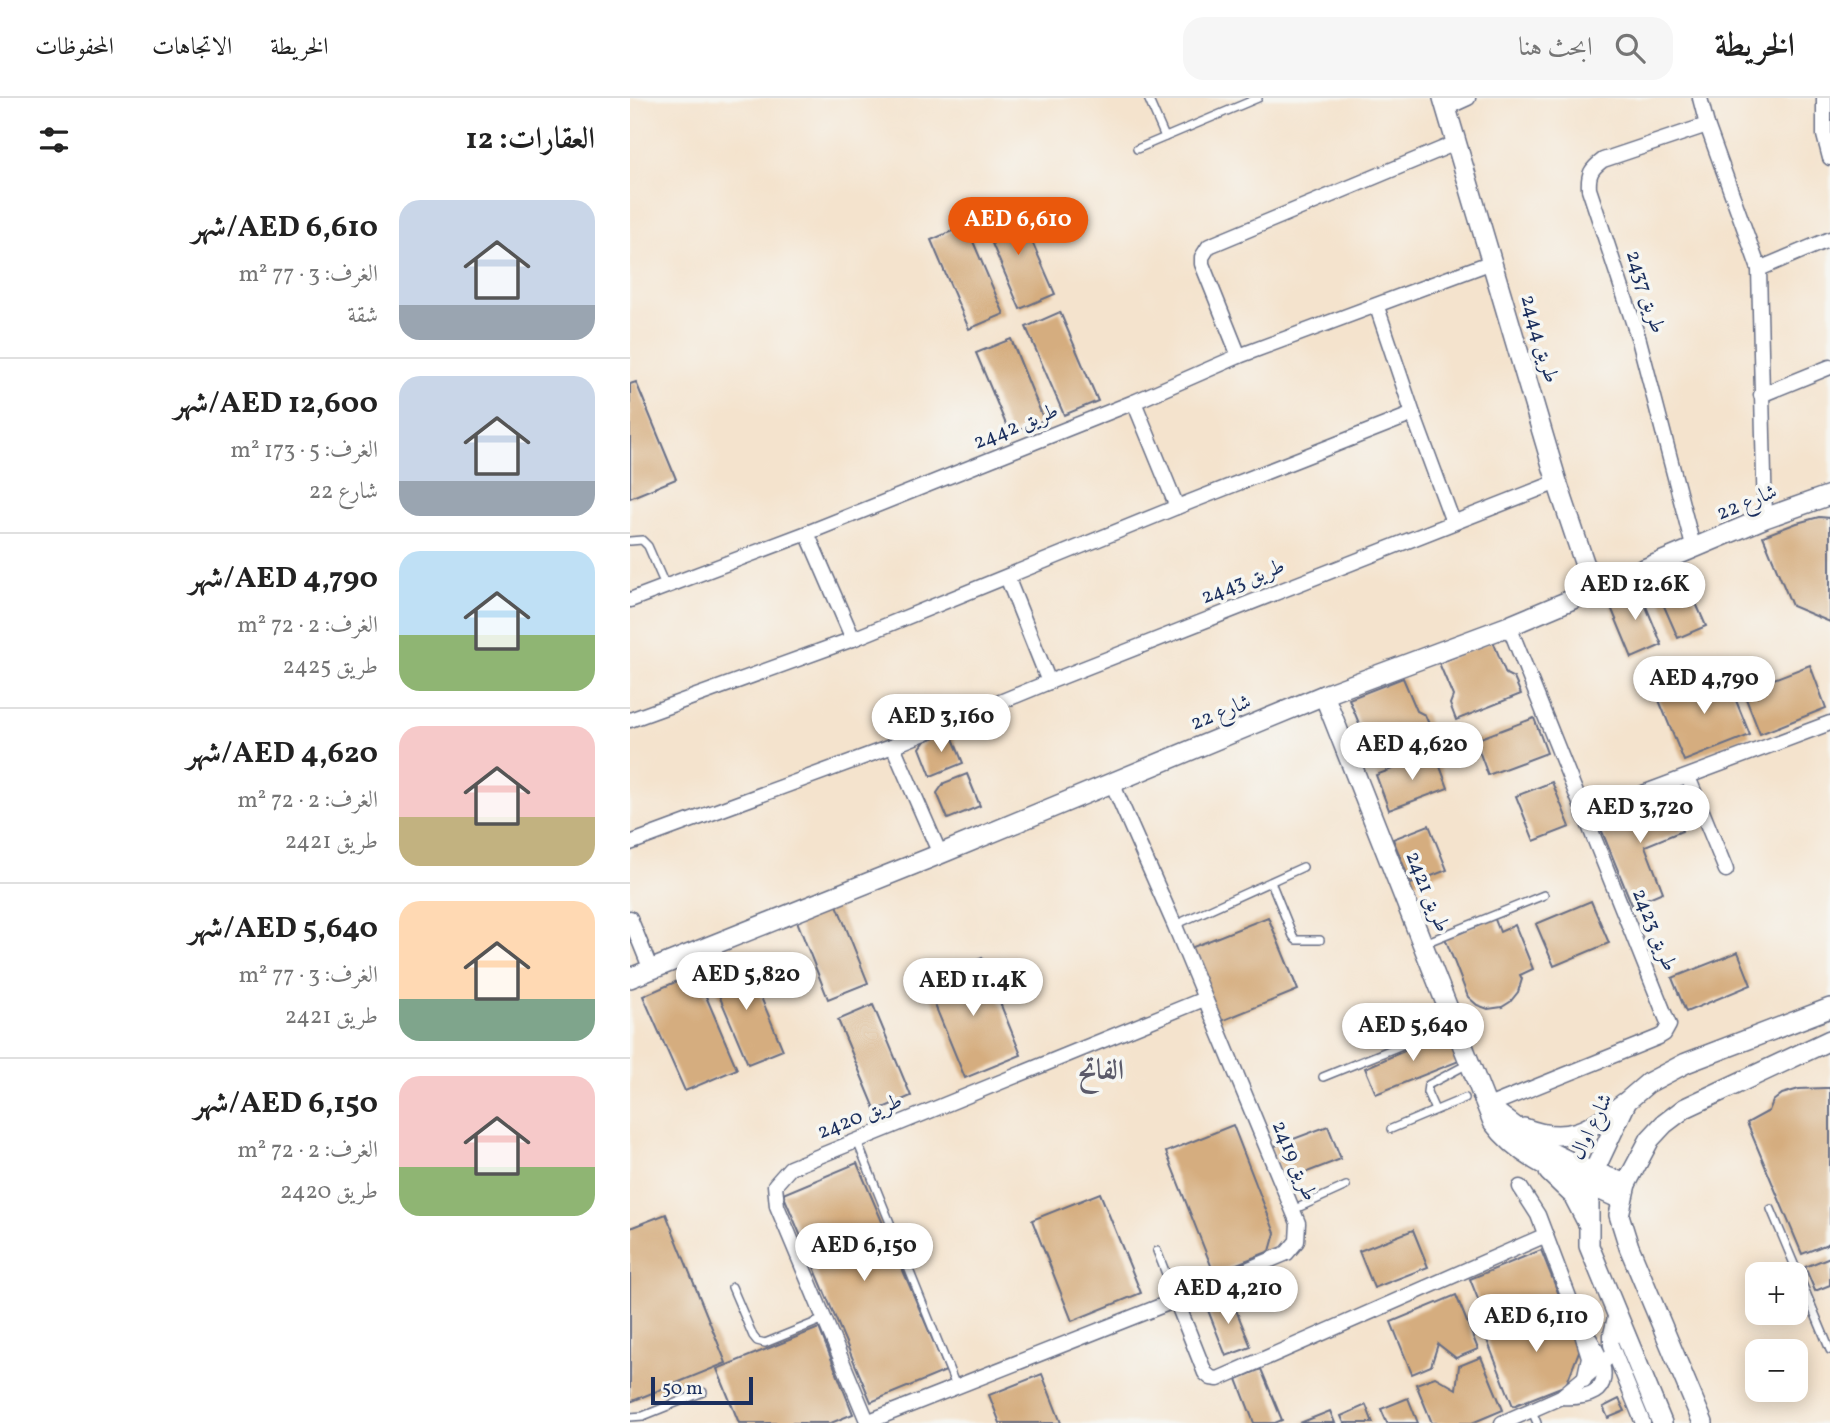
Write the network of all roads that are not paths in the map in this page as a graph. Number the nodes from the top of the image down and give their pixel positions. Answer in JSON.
{"nodes":[{"id":1,"x":1148,"y":98,"type":"edge"},
{"id":2,"x":1258,"y":98,"type":"edge"},
{"id":3,"x":1468,"y":98,"type":"edge"},
{"id":4,"x":1700,"y":98,"type":"edge"},
{"id":5,"x":1824,"y":98,"type":"edge"},
{"id":6,"x":1445,"y":103,"type":"edge"},
{"id":7,"x":1826,"y":117,"type":"edge"},
{"id":8,"x":1707,"y":125,"type":"junction"},
{"id":9,"x":1165,"y":137,"type":"junction"},
{"id":10,"x":1456,"y":143,"type":"junction"},
{"id":11,"x":1137,"y":149,"type":"dead end"},
{"id":12,"x":1830,"y":158,"type":"edge"},
{"id":13,"x":1830,"y":239,"type":"edge"},
{"id":14,"x":1492,"y":262,"type":"junction"},
{"id":15,"x":1759,"y":269,"type":"junction"},
{"id":16,"x":1377,"y":307,"type":"junction"},
{"id":17,"x":1239,"y":356,"type":"junction"},
{"id":18,"x":1830,"y":367,"type":"edge"},
{"id":19,"x":1761,"y":395,"type":"junction"},
{"id":20,"x":1134,"y":402,"type":"junction"},
{"id":21,"x":1413,"y":414,"type":"junction"},
{"id":22,"x":1556,"y":482,"type":"junction"},
{"id":23,"x":1829,"y":496,"type":"edge"},
{"id":24,"x":1177,"y":507,"type":"junction"},
{"id":25,"x":1765,"y":519,"type":"junction"},
{"id":26,"x":1453,"y":522,"type":"junction"},
{"id":27,"x":807,"y":533,"type":"junction"},
{"id":28,"x":630,"y":541,"type":"edge"},
{"id":29,"x":1693,"y":550,"type":"junction"},
{"id":30,"x":1007,"y":577,"type":"junction"},
{"id":31,"x":664,"y":585,"type":"junction"},
{"id":32,"x":1594,"y":592,"type":"junction"},
{"id":33,"x":630,"y":600,"type":"edge"},
{"id":34,"x":1508,"y":626,"type":"junction"},
{"id":35,"x":853,"y":639,"type":"junction"},
{"id":36,"x":1049,"y":682,"type":"junction"},
{"id":37,"x":1324,"y":695,"type":"junction"},
{"id":38,"x":630,"y":720,"type":"edge"},
{"id":39,"x":1830,"y":723,"type":"edge"},
{"id":40,"x":893,"y":746,"type":"junction"},
{"id":41,"x":1688,"y":777,"type":"junction"},
{"id":42,"x":1112,"y":783,"type":"junction"},
{"id":43,"x":1584,"y":815,"type":"junction"},
{"id":44,"x":630,"y":843,"type":"edge"},
{"id":45,"x":940,"y":853,"type":"junction"},
{"id":46,"x":1303,"y":867,"type":"dead end"},
{"id":47,"x":1726,"y":870,"type":"dead end"},
{"id":48,"x":1271,"y":881,"type":"junction"},
{"id":49,"x":1544,"y":895,"type":"dead end"},
{"id":50,"x":630,"y":918,"type":"edge"},
{"id":51,"x":1175,"y":926,"type":"junction"},
{"id":52,"x":1320,"y":940,"type":"dead end"},
{"id":53,"x":1423,"y":944,"type":"junction"},
{"id":54,"x":651,"y":970,"type":"junction"},
{"id":55,"x":630,"y":978,"type":"edge"},
{"id":56,"x":1209,"y":1007,"type":"junction"},
{"id":57,"x":1830,"y":1008,"type":"edge"},
{"id":58,"x":1455,"y":1024,"type":"junction"},
{"id":59,"x":1830,"y":1040,"type":"edge"},
{"id":60,"x":1800,"y":1053,"type":"junction"},
{"id":61,"x":1830,"y":1054,"type":"edge"},
{"id":62,"x":1470,"y":1063,"type":"junction"},
{"id":63,"x":1323,"y":1077,"type":"dead end"},
{"id":64,"x":1465,"y":1098,"type":"dead end"},
{"id":65,"x":1627,"y":1101,"type":"junction"},
{"id":66,"x":1488,"y":1106,"type":"junction"},
{"id":67,"x":1435,"y":1111,"type":"junction"},
{"id":68,"x":1512,"y":1124,"type":"junction"},
{"id":69,"x":1391,"y":1129,"type":"dead end"},
{"id":70,"x":857,"y":1141,"type":"junction"},
{"id":71,"x":1543,"y":1166,"type":"junction"},
{"id":72,"x":1592,"y":1178,"type":"junction"},
{"id":73,"x":1346,"y":1186,"type":"dead end"},
{"id":74,"x":1520,"y":1187,"type":"dead end"},
{"id":75,"x":1624,"y":1192,"type":"junction"},
{"id":76,"x":1771,"y":1209,"type":"dead end"},
{"id":77,"x":1292,"y":1210,"type":"junction"},
{"id":78,"x":1588,"y":1224,"type":"junction"},
{"id":79,"x":1546,"y":1235,"type":"junction"},
{"id":80,"x":1157,"y":1251,"type":"dead end"},
{"id":81,"x":732,"y":1287,"type":"dead end"},
{"id":82,"x":1177,"y":1300,"type":"junction"},
{"id":83,"x":1616,"y":1313,"type":"junction"},
{"id":84,"x":824,"y":1318,"type":"junction"},
{"id":85,"x":1578,"y":1321,"type":"junction"},
{"id":86,"x":1830,"y":1322,"type":"edge"},
{"id":87,"x":1820,"y":1326,"type":"junction"},
{"id":88,"x":1830,"y":1350,"type":"edge"},
{"id":89,"x":1609,"y":1357,"type":"junction"},
{"id":90,"x":1584,"y":1380,"type":"junction"},
{"id":91,"x":956,"y":1386,"type":"junction"},
{"id":92,"x":703,"y":1392,"type":"dead end"},
{"id":93,"x":1561,"y":1397,"type":"junction"},
{"id":94,"x":630,"y":1417,"type":"edge"},
{"id":95,"x":1534,"y":1417,"type":"edge"},
{"id":96,"x":1638,"y":1421,"type":"edge"},
{"id":97,"x":867,"y":1422,"type":"edge"},
{"id":98,"x":1502,"y":1423,"type":"edge"},
{"id":99,"x":1662,"y":1423,"type":"edge"},
{"id":100,"x":1703,"y":1423,"type":"edge"}],
"edges":[{"from":1,"to":9,"type":"lane"},
{"from":2,"to":9,"type":"lane"},
{"from":3,"to":6,"type":"street"},
{"from":4,"to":8,"type":"street"},
{"from":5,"to":7,"type":"street"},
{"from":6,"to":10,"type":"street","name":"طريق 2444"},
{"from":7,"to":12,"type":"street"},
{"from":8,"to":15,"type":"street"},
{"from":8,"to":29,"type":"street","name":"طريق 2437"},
{"from":9,"to":11,"type":"lane"},
{"from":10,"to":14,"type":"street","name":"طريق 2444"},
{"from":10,"to":17,"type":"street"},
{"from":13,"to":15,"type":"street"},
{"from":14,"to":16,"type":"street","name":"طريق 2442"},
{"from":14,"to":22,"type":"street","name":"طريق 2444"},
{"from":15,"to":19,"type":"street"},
{"from":16,"to":17,"type":"street","name":"طريق 2442"},
{"from":16,"to":21,"type":"street"},
{"from":17,"to":20,"type":"street","name":"طريق 2442"},
{"from":18,"to":19,"type":"street"},
{"from":19,"to":25,"type":"street"},
{"from":20,"to":24,"type":"street"},
{"from":20,"to":27,"type":"street","name":"طريق 2442"},
{"from":21,"to":24,"type":"street"},
{"from":21,"to":26,"type":"street"},
{"from":22,"to":26,"type":"street","name":"طريق 2443"},
{"from":22,"to":32,"type":"street","name":"طريق 2444"},
{"from":23,"to":25,"type":"street","name":"شارع 22"},
{"from":24,"to":30,"type":"street"},
{"from":25,"to":29,"type":"street","name":"شارع 22"},
{"from":26,"to":36,"type":"street","name":"طريق 2443"},
{"from":27,"to":31,"type":"street","name":"طريق 2442"},
{"from":27,"to":35,"type":"street"},
{"from":28,"to":31,"type":"lane"},
{"from":29,"to":32,"type":"street","name":"شارع 22"},
{"from":30,"to":35,"type":"street"},
{"from":30,"to":36,"type":"street"},
{"from":31,"to":33,"type":"street","name":"طريق 2442"},
{"from":32,"to":34,"type":"street","name":"شارع 22"},
{"from":34,"to":37,"type":"street","name":"شارع 22"},
{"from":34,"to":43,"type":"street","name":"طريق 2423"},
{"from":35,"to":38,"type":"street"},
{"from":36,"to":40,"type":"street","name":"طريق 2443"},
{"from":37,"to":42,"type":"street","name":"شارع 22"},
{"from":37,"to":53,"type":"street","name":"طريق 2421"},
{"from":39,"to":41,"type":"street"},
{"from":40,"to":44,"type":"street","name":"طريق 2443"},
{"from":40,"to":45,"type":"street"},
{"from":41,"to":43,"type":"street"},
{"from":41,"to":47,"type":"street"},
{"from":42,"to":45,"type":"street","name":"شارع 22"},
{"from":42,"to":51,"type":"street","name":"طريق 2419"},
{"from":43,"to":66,"type":"street","name":"طريق 2423"},
{"from":45,"to":54,"type":"street","name":"شارع 22"},
{"from":46,"to":48,"type":"lane"},
{"from":48,"to":51,"type":"lane"},
{"from":48,"to":52,"type":"lane"},
{"from":49,"to":53,"type":"lane"},
{"from":50,"to":54,"type":"street"},
{"from":51,"to":56,"type":"street","name":"طريق 2419"},
{"from":53,"to":58,"type":"street","name":"طريق 2421"},
{"from":54,"to":55,"type":"street","name":"شارع 22"},
{"from":56,"to":70,"type":"street","name":"طريق 2420"},
{"from":56,"to":77,"type":"street","name":"طريق 2419"},
{"from":57,"to":65,"type":"street","name":"شارع اوال"},
{"from":58,"to":62,"type":"street","name":"طريق 2421"},
{"from":58,"to":63,"type":"lane"},
{"from":59,"to":60,"type":"street"},
{"from":60,"to":61,"type":"street"},
{"from":60,"to":75,"type":"street"},
{"from":62,"to":66,"type":"street","name":"طريق 2421"},
{"from":62,"to":67,"type":"lane"},
{"from":64,"to":67,"type":"lane"},
{"from":65,"to":68,"type":"street"},
{"from":65,"to":72,"type":"street","name":"شارع اوال"},
{"from":66,"to":68,"type":"street","name":"طريق 2421"},
{"from":66,"to":71,"type":"street","name":"طريق 2421"},
{"from":67,"to":69,"type":"lane"},
{"from":68,"to":72,"type":"street","name":"طريق 2421"},
{"from":70,"to":84,"type":"street","name":"طريق 2420"},
{"from":70,"to":91,"type":"lane"},
{"from":71,"to":72,"type":"street","name":"طريق 2421"},
{"from":71,"to":78,"type":"street"},
{"from":72,"to":75,"type":"street","name":"طريق 2421"},
{"from":72,"to":78,"type":"street","name":"شارع اوال"},
{"from":73,"to":77,"type":"lane"},
{"from":74,"to":79,"type":"street"},
{"from":75,"to":100,"type":"street"},
{"from":76,"to":87,"type":"lane"},
{"from":77,"to":82,"type":"street","name":"طريق 2419"},
{"from":78,"to":83,"type":"street","name":"شارع اوال"},
{"from":79,"to":82,"type":"street"},
{"from":79,"to":85,"type":"street"},
{"from":80,"to":82,"type":"lane"},
{"from":81,"to":84,"type":"lane"},
{"from":82,"to":91,"type":"street","name":"طريق 2419"},
{"from":83,"to":89,"type":"street"},
{"from":83,"to":99,"type":"street","name":"شارع اوال"},
{"from":84,"to":97,"type":"street","name":"طريق 2420"},
{"from":85,"to":89,"type":"street"},
{"from":85,"to":90,"type":"street"},
{"from":86,"to":87,"type":"lane"},
{"from":87,"to":88,"type":"lane"},
{"from":89,"to":90,"type":"street"},
{"from":89,"to":93,"type":"street"},
{"from":89,"to":96,"type":"street"},
{"from":90,"to":93,"type":"street"},
{"from":91,"to":97,"type":"street","name":"طريق 2419"},
{"from":92,"to":94,"type":"lane"},
{"from":93,"to":95,"type":"street"},
{"from":95,"to":98,"type":"street"}]}
